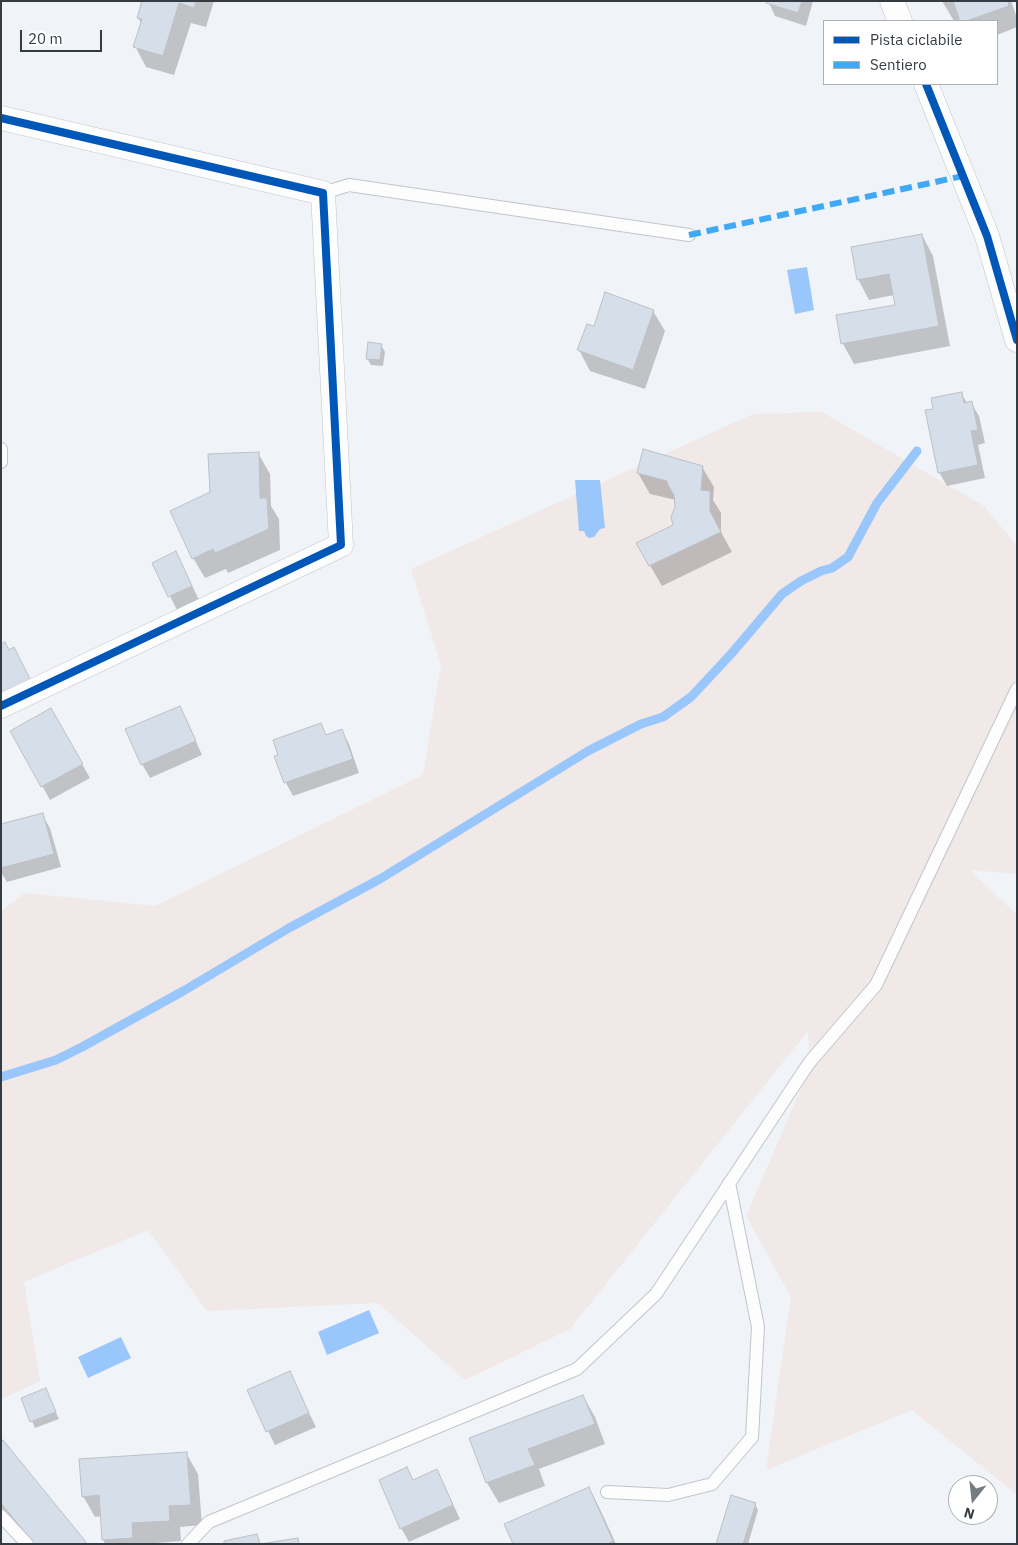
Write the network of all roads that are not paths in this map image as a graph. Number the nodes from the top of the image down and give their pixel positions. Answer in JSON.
{"nodes":[{"id":1,"x":892,"y":1,"type":"edge"},
{"id":2,"x":900,"y":20,"type":"edge"},
{"id":3,"x":926,"y":85,"type":"edge"},
{"id":4,"x":1,"y":118,"type":"edge"},
{"id":5,"x":323,"y":193,"type":"junction"},
{"id":6,"x":689,"y":235,"type":"dead end"},
{"id":7,"x":1017,"y":340,"type":"edge"},
{"id":8,"x":1,"y":449,"type":"edge"},
{"id":9,"x":1,"y":462,"type":"edge"},
{"id":10,"x":1017,"y":689,"type":"edge"},
{"id":11,"x":1,"y":706,"type":"edge"},
{"id":12,"x":729,"y":1183,"type":"junction"},
{"id":13,"x":607,"y":1492,"type":"dead end"},
{"id":14,"x":1,"y":1516,"type":"edge"},
{"id":15,"x":27,"y":1544,"type":"edge"},
{"id":16,"x":188,"y":1544,"type":"edge"}],
"edges":[{"from":1,"to":2,"type":"street"},
{"from":3,"to":7,"type":"street"},
{"from":4,"to":5,"type":"street"},
{"from":5,"to":6,"type":"lane"},
{"from":5,"to":11,"type":"street"},
{"from":8,"to":9,"type":"lane"},
{"from":10,"to":12,"type":"lane"},
{"from":12,"to":13,"type":"lane"},
{"from":12,"to":16,"type":"lane"},
{"from":14,"to":15,"type":"lane"}]}
